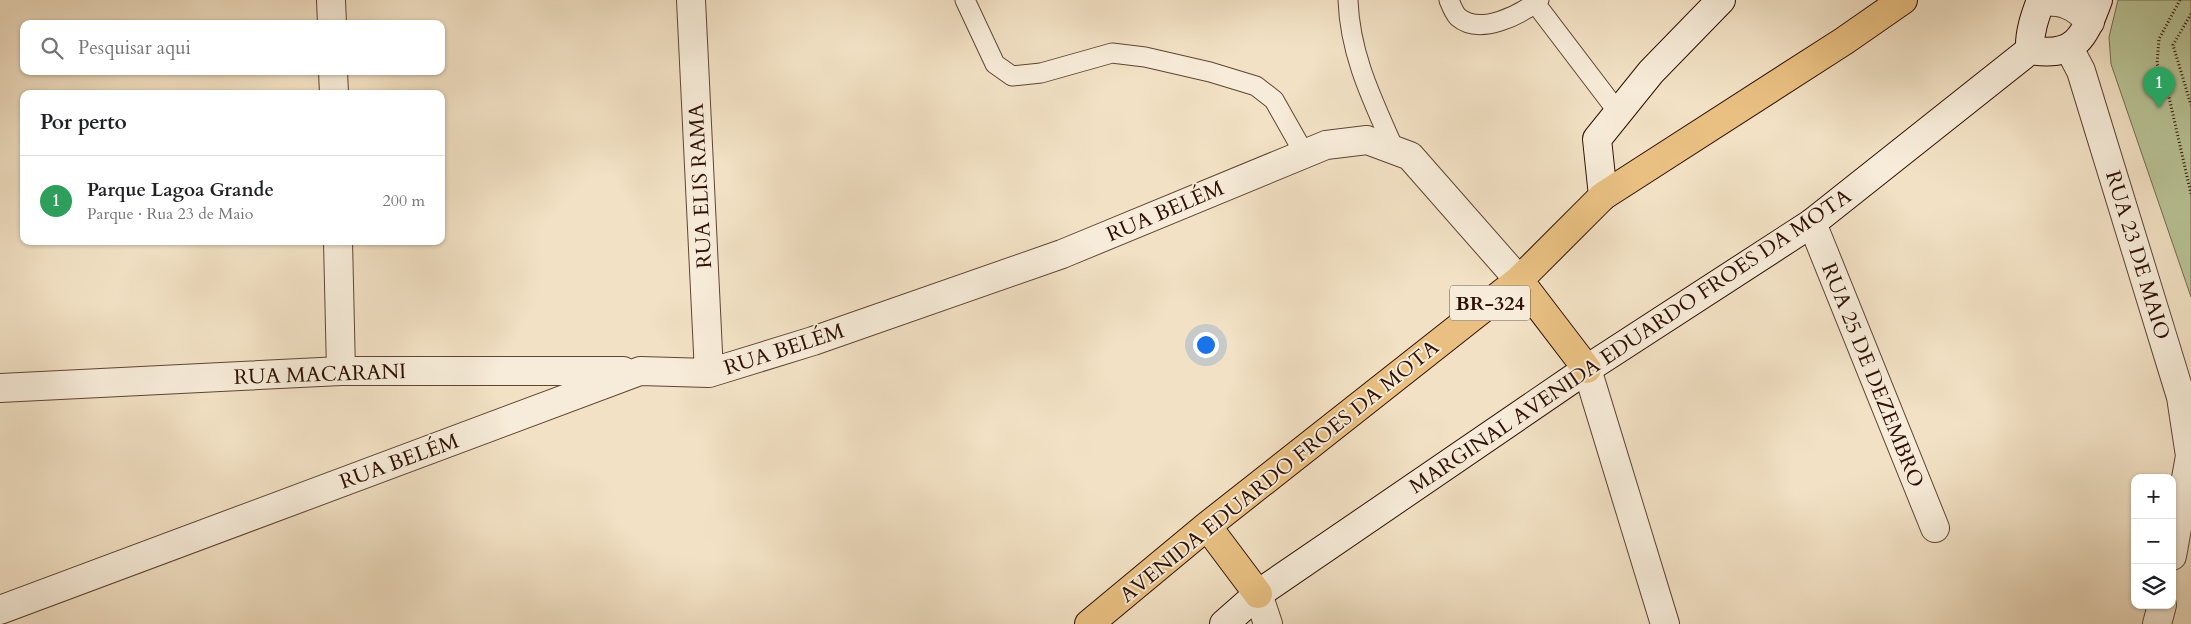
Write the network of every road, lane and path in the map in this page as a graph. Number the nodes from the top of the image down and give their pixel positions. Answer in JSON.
{"nodes":[{"id":1,"x":332,"y":0,"type":"edge"},
{"id":2,"x":691,"y":0,"type":"edge"},
{"id":3,"x":965,"y":0,"type":"edge"},
{"id":4,"x":1348,"y":0,"type":"edge"},
{"id":5,"x":1449,"y":0,"type":"edge"},
{"id":6,"x":1721,"y":0,"type":"edge"},
{"id":7,"x":1903,"y":0,"type":"edge"},
{"id":8,"x":2180,"y":0,"type":"edge"},
{"id":9,"x":2040,"y":1,"type":"edge"},
{"id":10,"x":1537,"y":2,"type":"edge"},
{"id":11,"x":2094,"y":11,"type":"edge"},
{"id":12,"x":2191,"y":14,"type":"edge"},
{"id":13,"x":332,"y":20,"type":"edge"},
{"id":14,"x":2070,"y":48,"type":"junction"},
{"id":15,"x":2030,"y":50,"type":"junction"},
{"id":16,"x":333,"y":75,"type":"edge"},
{"id":17,"x":334,"y":90,"type":"edge"},
{"id":18,"x":2191,"y":105,"type":"edge"},
{"id":19,"x":1618,"y":112,"type":"junction"},
{"id":20,"x":1396,"y":151,"type":"junction"},
{"id":21,"x":1304,"y":153,"type":"junction"},
{"id":22,"x":2191,"y":194,"type":"edge"},
{"id":23,"x":1602,"y":196,"type":"junction"},
{"id":24,"x":1812,"y":222,"type":"junction"},
{"id":25,"x":338,"y":245,"type":"edge"},
{"id":26,"x":1518,"y":280,"type":"junction"},
{"id":27,"x":1587,"y":369,"type":"junction"},
{"id":28,"x":341,"y":371,"type":"junction"},
{"id":29,"x":640,"y":371,"type":"junction"},
{"id":30,"x":709,"y":373,"type":"junction"},
{"id":31,"x":0,"y":388,"type":"edge"},
{"id":32,"x":1207,"y":526,"type":"junction"},
{"id":33,"x":1935,"y":528,"type":"dead end"},
{"id":34,"x":2176,"y":534,"type":"edge"},
{"id":35,"x":1258,"y":594,"type":"junction"},
{"id":36,"x":2161,"y":609,"type":"edge"},
{"id":37,"x":0,"y":610,"type":"edge"},
{"id":38,"x":1089,"y":624,"type":"edge"},
{"id":39,"x":1224,"y":624,"type":"edge"},
{"id":40,"x":1268,"y":624,"type":"edge"},
{"id":41,"x":1665,"y":624,"type":"edge"},
{"id":42,"x":2158,"y":624,"type":"edge"}],
"edges":[{"from":1,"to":13,"type":"street"},
{"from":2,"to":30,"type":"street","name":"RUA ELIS RAMA"},
{"from":3,"to":21,"type":"lane"},
{"from":4,"to":20,"type":"lane"},
{"from":5,"to":10,"type":"lane"},
{"from":6,"to":19,"type":"street"},
{"from":7,"to":23,"type":"highway","name":"AVENIDA EDUARDO FROES DA MOTA","number":"BR-324"},
{"from":8,"to":22,"type":"path"},
{"from":9,"to":11,"type":"street"},
{"from":9,"to":15,"type":"street"},
{"from":10,"to":19,"type":"lane"},
{"from":11,"to":14,"type":"street"},
{"from":12,"to":18,"type":"path"},
{"from":14,"to":15,"type":"street"},
{"from":14,"to":34,"type":"street","name":"RUA 23 DE MAIO"},
{"from":15,"to":24,"type":"street","name":"MARGINAL AVENIDA EDUARDO FROES DA MOTA"},
{"from":16,"to":17,"type":"street"},
{"from":19,"to":23,"type":"street"},
{"from":20,"to":21,"type":"street","name":"RUA BELÉM"},
{"from":20,"to":26,"type":"street","name":"RUA BELÉM"},
{"from":21,"to":30,"type":"street","name":"RUA BELÉM"},
{"from":23,"to":26,"type":"highway","name":"AVENIDA EDUARDO FROES DA MOTA","number":"BR-324"},
{"from":24,"to":27,"type":"street","name":"MARGINAL AVENIDA EDUARDO FROES DA MOTA"},
{"from":24,"to":33,"type":"street","name":"RUA 25 DE DEZEMBRO"},
{"from":25,"to":28,"type":"street"},
{"from":26,"to":27,"type":"highway"},
{"from":26,"to":32,"type":"highway","name":"AVENIDA EDUARDO FROES DA MOTA","number":"BR-324"},
{"from":27,"to":35,"type":"street","name":"MARGINAL AVENIDA EDUARDO FROES DA MOTA"},
{"from":27,"to":41,"type":"street"},
{"from":28,"to":29,"type":"street","name":"RUA MACARANI"},
{"from":28,"to":31,"type":"street","name":"RUA MACARANI"},
{"from":29,"to":30,"type":"street","name":"RUA BELÉM"},
{"from":29,"to":37,"type":"street","name":"RUA BELÉM"},
{"from":32,"to":35,"type":"highway"},
{"from":32,"to":38,"type":"highway","name":"AVENIDA EDUARDO FROES DA MOTA","number":"BR-324"},
{"from":35,"to":39,"type":"street","name":"MARGINAL AVENIDA EDUARDO FROES DA MOTA"},
{"from":35,"to":40,"type":"street"},
{"from":36,"to":42,"type":"street"}]}
